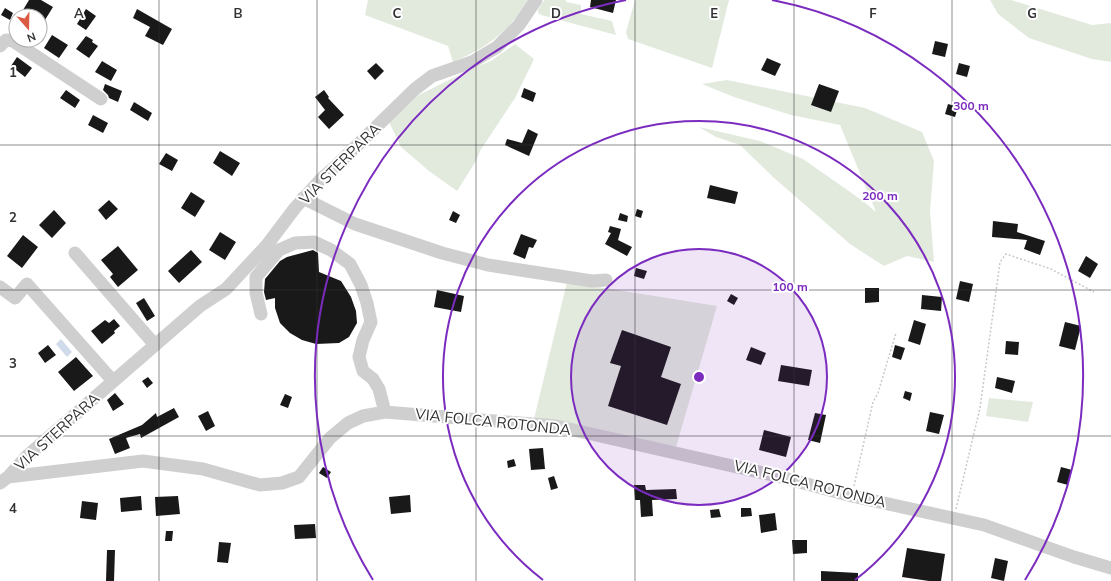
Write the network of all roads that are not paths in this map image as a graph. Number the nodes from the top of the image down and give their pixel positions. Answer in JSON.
{"nodes":[{"id":1,"x":536,"y":0,"type":"edge"},
{"id":2,"x":0,"y":46,"type":"edge"},
{"id":3,"x":101,"y":99,"type":"dead end"},
{"id":4,"x":303,"y":198,"type":"junction"},
{"id":5,"x":75,"y":253,"type":"dead end"},
{"id":6,"x":606,"y":280,"type":"dead end"},
{"id":7,"x":0,"y":287,"type":"edge"},
{"id":8,"x":261,"y":314,"type":"dead end"},
{"id":9,"x":155,"y":345,"type":"junction"},
{"id":10,"x":113,"y":381,"type":"junction"},
{"id":11,"x":385,"y":412,"type":"junction"},
{"id":12,"x":4,"y":480,"type":"edge"},
{"id":13,"x":1111,"y":568,"type":"edge"}],
"edges":[{"from":1,"to":4,"type":"street","name":"VIA STERPARA"},
{"from":2,"to":3,"type":"street"},
{"from":4,"to":6,"type":"street"},
{"from":4,"to":9,"type":"street","name":"VIA STERPARA"},
{"from":5,"to":9,"type":"street"},
{"from":7,"to":10,"type":"street","name":"VIA STERPARA"},
{"from":8,"to":11,"type":"street"},
{"from":9,"to":10,"type":"street","name":"VIA STERPARA"},
{"from":10,"to":12,"type":"street","name":"VIA STERPARA"},
{"from":11,"to":12,"type":"street","name":"VIA FOLCA ROTONDA"},
{"from":11,"to":13,"type":"street","name":"VIA FOLCA ROTONDA"}]}
